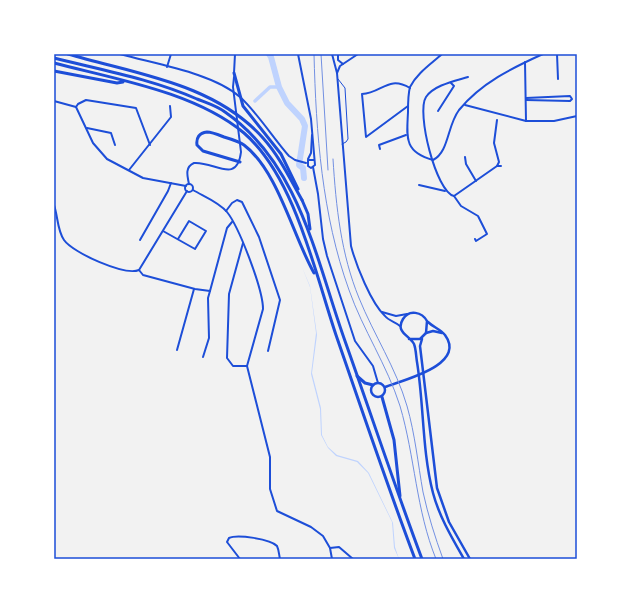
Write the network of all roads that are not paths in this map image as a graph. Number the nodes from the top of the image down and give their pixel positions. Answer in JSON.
{"nodes":[{"id":1,"x":68,"y":54,"type":"edge"},
{"id":2,"x":120,"y":54,"type":"edge"},
{"id":3,"x":171,"y":54,"type":"edge"},
{"id":4,"x":235,"y":54,"type":"edge"},
{"id":5,"x":298,"y":54,"type":"edge"},
{"id":6,"x":332,"y":54,"type":"edge"},
{"id":7,"x":338,"y":54,"type":"edge"},
{"id":8,"x":358,"y":54,"type":"edge"},
{"id":9,"x":442,"y":54,"type":"edge"},
{"id":10,"x":543,"y":54,"type":"edge"},
{"id":11,"x":557,"y":54,"type":"edge"},
{"id":12,"x":54,"y":58,"type":"edge"},
{"id":13,"x":525,"y":62,"type":"junction"},
{"id":14,"x":54,"y":64,"type":"edge"},
{"id":15,"x":343,"y":64,"type":"junction"},
{"id":16,"x":168,"y":68,"type":"junction"},
{"id":17,"x":54,"y":71,"type":"edge"},
{"id":18,"x":234,"y":73,"type":"junction"},
{"id":19,"x":337,"y":74,"type":"junction"},
{"id":20,"x":468,"y":77,"type":"dead end"},
{"id":21,"x":558,"y":79,"type":"dead end"},
{"id":22,"x":125,"y":82,"type":"junction"},
{"id":23,"x":451,"y":83,"type":"junction"},
{"id":24,"x":343,"y":85,"type":"junction"},
{"id":25,"x":338,"y":86,"type":"junction"},
{"id":26,"x":410,"y":88,"type":"junction"},
{"id":27,"x":526,"y":99,"type":"junction"},
{"id":28,"x":54,"y":101,"type":"edge"},
{"id":29,"x":464,"y":105,"type":"junction"},
{"id":30,"x":170,"y":106,"type":"dead end"},
{"id":31,"x":408,"y":106,"type":"junction"},
{"id":32,"x":76,"y":107,"type":"junction"},
{"id":33,"x":438,"y":111,"type":"dead end"},
{"id":34,"x":577,"y":116,"type":"edge"},
{"id":35,"x":497,"y":120,"type":"dead end"},
{"id":36,"x":526,"y":121,"type":"junction"},
{"id":37,"x":87,"y":128,"type":"junction"},
{"id":38,"x":312,"y":131,"type":"junction"},
{"id":39,"x":406,"y":135,"type":"junction"},
{"id":40,"x":342,"y":144,"type":"junction"},
{"id":41,"x":115,"y":145,"type":"dead end"},
{"id":42,"x":150,"y":145,"type":"junction"},
{"id":43,"x":380,"y":149,"type":"dead end"},
{"id":44,"x":465,"y":157,"type":"dead end"},
{"id":45,"x":308,"y":160,"type":"junction"},
{"id":46,"x":314,"y":160,"type":"junction"},
{"id":47,"x":433,"y":160,"type":"junction"},
{"id":48,"x":240,"y":162,"type":"junction"},
{"id":49,"x":305,"y":163,"type":"junction"},
{"id":50,"x":497,"y":166,"type":"junction"},
{"id":51,"x":501,"y":166,"type":"dead end"},
{"id":52,"x":313,"y":167,"type":"junction"},
{"id":53,"x":129,"y":170,"type":"junction"},
{"id":54,"x":476,"y":181,"type":"junction"},
{"id":55,"x":171,"y":183,"type":"junction"},
{"id":56,"x":189,"y":184,"type":"junction"},
{"id":57,"x":419,"y":184,"type":"dead end"},
{"id":58,"x":186,"y":186,"type":"junction"},
{"id":59,"x":193,"y":190,"type":"junction"},
{"id":60,"x":187,"y":191,"type":"junction"},
{"id":61,"x":446,"y":191,"type":"junction"},
{"id":62,"x":454,"y":196,"type":"junction"},
{"id":63,"x":302,"y":200,"type":"junction"},
{"id":64,"x":54,"y":205,"type":"edge"},
{"id":65,"x":226,"y":211,"type":"junction"},
{"id":66,"x":232,"y":222,"type":"junction"},
{"id":67,"x":163,"y":231,"type":"junction"},
{"id":68,"x":310,"y":233,"type":"junction"},
{"id":69,"x":178,"y":239,"type":"junction"},
{"id":70,"x":475,"y":239,"type":"dead end"},
{"id":71,"x":140,"y":240,"type":"dead end"},
{"id":72,"x":243,"y":243,"type":"junction"},
{"id":73,"x":139,"y":270,"type":"junction"},
{"id":74,"x":318,"y":280,"type":"junction"},
{"id":75,"x":194,"y":289,"type":"junction"},
{"id":76,"x":210,"y":290,"type":"junction"},
{"id":77,"x":380,"y":310,"type":"junction"},
{"id":78,"x":409,"y":314,"type":"junction"},
{"id":79,"x":427,"y":321,"type":"junction"},
{"id":80,"x":401,"y":327,"type":"junction"},
{"id":81,"x":426,"y":333,"type":"junction"},
{"id":82,"x":443,"y":333,"type":"junction"},
{"id":83,"x":423,"y":337,"type":"junction"},
{"id":84,"x":409,"y":339,"type":"junction"},
{"id":85,"x":177,"y":350,"type":"dead end"},
{"id":86,"x":268,"y":351,"type":"dead end"},
{"id":87,"x":203,"y":357,"type":"dead end"},
{"id":88,"x":247,"y":366,"type":"junction"},
{"id":89,"x":357,"y":376,"type":"junction"},
{"id":90,"x":378,"y":383,"type":"junction"},
{"id":91,"x":373,"y":385,"type":"junction"},
{"id":92,"x":385,"y":386,"type":"junction"},
{"id":93,"x":382,"y":397,"type":"junction"},
{"id":94,"x":401,"y":501,"type":"junction"},
{"id":95,"x":330,"y":548,"type":"junction"},
{"id":96,"x":240,"y":559,"type":"edge"},
{"id":97,"x":280,"y":559,"type":"edge"},
{"id":98,"x":332,"y":559,"type":"edge"},
{"id":99,"x":353,"y":559,"type":"edge"},
{"id":100,"x":415,"y":559,"type":"edge"},
{"id":101,"x":422,"y":559,"type":"edge"},
{"id":102,"x":464,"y":559,"type":"edge"},
{"id":103,"x":470,"y":559,"type":"edge"}],
"edges":[{"from":1,"to":63,"type":"highway"},
{"from":2,"to":16,"type":"street"},
{"from":3,"to":16,"type":"street"},
{"from":4,"to":18,"type":"street"},
{"from":5,"to":38,"type":"street"},
{"from":6,"to":19,"type":"street"},
{"from":7,"to":15,"type":"street"},
{"from":8,"to":15,"type":"street"},
{"from":9,"to":26,"type":"street"},
{"from":10,"to":13,"type":"street"},
{"from":11,"to":21,"type":"street"},
{"from":12,"to":68,"type":"highway"},
{"from":13,"to":27,"type":"street"},
{"from":13,"to":29,"type":"street"},
{"from":14,"to":22,"type":"highway"},
{"from":15,"to":19,"type":"street"},
{"from":16,"to":49,"type":"street"},
{"from":17,"to":22,"type":"highway"},
{"from":18,"to":48,"type":"street"},
{"from":18,"to":63,"type":"highway"},
{"from":19,"to":24,"type":"lane"},
{"from":19,"to":25,"type":"street"},
{"from":20,"to":23,"type":"street"},
{"from":22,"to":74,"type":"highway"},
{"from":23,"to":33,"type":"street"},
{"from":23,"to":47,"type":"street"},
{"from":24,"to":25,"type":"lane"},
{"from":24,"to":40,"type":"lane"},
{"from":25,"to":40,"type":"street"},
{"from":26,"to":31,"type":"street"},
{"from":26,"to":31,"type":"street"},
{"from":27,"to":27,"type":"street"},
{"from":27,"to":36,"type":"street"},
{"from":28,"to":32,"type":"street"},
{"from":29,"to":36,"type":"street"},
{"from":29,"to":47,"type":"street"},
{"from":30,"to":42,"type":"street"},
{"from":31,"to":39,"type":"street"},
{"from":32,"to":37,"type":"street"},
{"from":32,"to":42,"type":"street"},
{"from":34,"to":36,"type":"street"},
{"from":35,"to":50,"type":"street"},
{"from":37,"to":41,"type":"street"},
{"from":37,"to":53,"type":"street"},
{"from":38,"to":45,"type":"street"},
{"from":38,"to":46,"type":"street"},
{"from":39,"to":43,"type":"street"},
{"from":39,"to":47,"type":"street"},
{"from":40,"to":77,"type":"street"},
{"from":42,"to":53,"type":"street"},
{"from":44,"to":54,"type":"street"},
{"from":45,"to":46,"type":"street"},
{"from":45,"to":49,"type":"street"},
{"from":46,"to":52,"type":"street"},
{"from":47,"to":61,"type":"street"},
{"from":48,"to":56,"type":"street"},
{"from":48,"to":74,"type":"highway"},
{"from":49,"to":52,"type":"street"},
{"from":50,"to":51,"type":"street"},
{"from":50,"to":54,"type":"street"},
{"from":52,"to":90,"type":"street"},
{"from":53,"to":55,"type":"street"},
{"from":54,"to":62,"type":"street"},
{"from":55,"to":58,"type":"street"},
{"from":55,"to":71,"type":"street"},
{"from":56,"to":58,"type":"street"},
{"from":56,"to":59,"type":"street"},
{"from":57,"to":61,"type":"street"},
{"from":58,"to":60,"type":"street"},
{"from":59,"to":60,"type":"street"},
{"from":59,"to":65,"type":"street"},
{"from":60,"to":67,"type":"street"},
{"from":61,"to":62,"type":"street"},
{"from":62,"to":70,"type":"street"},
{"from":63,"to":68,"type":"highway"},
{"from":64,"to":73,"type":"street"},
{"from":65,"to":66,"type":"street"},
{"from":65,"to":86,"type":"street"},
{"from":66,"to":72,"type":"street"},
{"from":66,"to":76,"type":"street"},
{"from":67,"to":69,"type":"street"},
{"from":67,"to":73,"type":"street"},
{"from":68,"to":89,"type":"highway"},
{"from":69,"to":69,"type":"street"},
{"from":72,"to":88,"type":"street"},
{"from":72,"to":88,"type":"street"},
{"from":73,"to":75,"type":"street"},
{"from":74,"to":100,"type":"highway"},
{"from":75,"to":76,"type":"street"},
{"from":75,"to":85,"type":"street"},
{"from":76,"to":87,"type":"street"},
{"from":77,"to":78,"type":"street"},
{"from":77,"to":80,"type":"street"},
{"from":78,"to":79,"type":"main road"},
{"from":78,"to":80,"type":"main road"},
{"from":79,"to":81,"type":"main road"},
{"from":79,"to":82,"type":"main road"},
{"from":80,"to":84,"type":"main road"},
{"from":81,"to":82,"type":"main road"},
{"from":81,"to":83,"type":"main road"},
{"from":82,"to":92,"type":"main road"},
{"from":83,"to":84,"type":"main road"},
{"from":83,"to":103,"type":"main road"},
{"from":84,"to":102,"type":"main road"},
{"from":88,"to":95,"type":"street"},
{"from":89,"to":91,"type":"highway"},
{"from":89,"to":94,"type":"highway"},
{"from":90,"to":91,"type":"main road"},
{"from":90,"to":92,"type":"main road"},
{"from":91,"to":93,"type":"main road"},
{"from":92,"to":93,"type":"main road"},
{"from":93,"to":94,"type":"highway"},
{"from":94,"to":101,"type":"highway"},
{"from":95,"to":98,"type":"street"},
{"from":95,"to":99,"type":"street"},
{"from":96,"to":97,"type":"street"}]}
